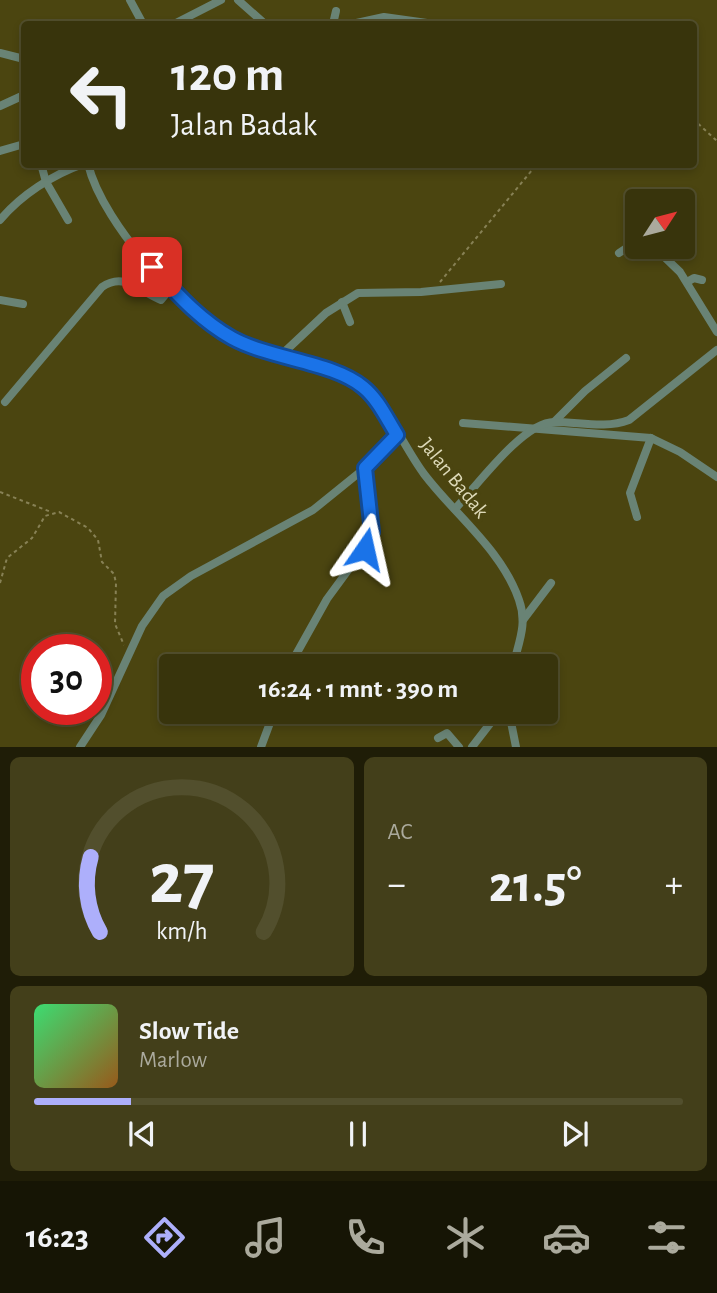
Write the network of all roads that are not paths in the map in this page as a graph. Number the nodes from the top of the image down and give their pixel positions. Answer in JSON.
{"nodes":[{"id":1,"x":130,"y":0,"type":"edge"},
{"id":2,"x":221,"y":0,"type":"edge"},
{"id":3,"x":238,"y":0,"type":"edge"},
{"id":4,"x":336,"y":11,"type":"dead end"},
{"id":5,"x":141,"y":21,"type":"edge"},
{"id":6,"x":180,"y":21,"type":"edge"},
{"id":7,"x":262,"y":21,"type":"edge"},
{"id":8,"x":334,"y":21,"type":"edge"},
{"id":9,"x":366,"y":21,"type":"edge"},
{"id":10,"x":413,"y":21,"type":"edge"},
{"id":11,"x":0,"y":53,"type":"edge"},
{"id":12,"x":21,"y":58,"type":"edge"},
{"id":13,"x":21,"y":96,"type":"edge"},
{"id":14,"x":0,"y":106,"type":"edge"},
{"id":15,"x":21,"y":145,"type":"edge"},
{"id":16,"x":0,"y":151,"type":"edge"},
{"id":17,"x":42,"y":168,"type":"edge"},
{"id":18,"x":76,"y":168,"type":"edge"},
{"id":19,"x":87,"y":168,"type":"edge"},
{"id":20,"x":46,"y":182,"type":"junction"},
{"id":21,"x":4,"y":209,"type":"edge"},
{"id":22,"x":0,"y":220,"type":"edge"},
{"id":23,"x":68,"y":220,"type":"dead end"},
{"id":24,"x":625,"y":249,"type":"edge"},
{"id":25,"x":619,"y":253,"type":"dead end"},
{"id":26,"x":670,"y":260,"type":"edge"},
{"id":27,"x":152,"y":267,"type":"junction"},
{"id":28,"x":702,"y":280,"type":"dead end"},
{"id":29,"x":687,"y":282,"type":"junction"},
{"id":30,"x":501,"y":284,"type":"dead end"},
{"id":31,"x":0,"y":300,"type":"edge"},
{"id":32,"x":341,"y":302,"type":"junction"},
{"id":33,"x":23,"y":304,"type":"dead end"},
{"id":34,"x":350,"y":322,"type":"dead end"},
{"id":35,"x":717,"y":332,"type":"edge"},
{"id":36,"x":717,"y":350,"type":"edge"},
{"id":37,"x":279,"y":357,"type":"junction"},
{"id":38,"x":626,"y":358,"type":"dead end"},
{"id":39,"x":5,"y":402,"type":"dead end"},
{"id":40,"x":554,"y":422,"type":"junction"},
{"id":41,"x":463,"y":424,"type":"dead end"},
{"id":42,"x":534,"y":429,"type":"junction"},
{"id":43,"x":397,"y":435,"type":"junction"},
{"id":44,"x":650,"y":438,"type":"junction"},
{"id":45,"x":365,"y":468,"type":"junction"},
{"id":46,"x":717,"y":477,"type":"edge"},
{"id":47,"x":455,"y":509,"type":"junction"},
{"id":48,"x":637,"y":517,"type":"dead end"},
{"id":49,"x":551,"y":583,"type":"dead end"},
{"id":50,"x":523,"y":620,"type":"junction"},
{"id":51,"x":296,"y":654,"type":"edge"},
{"id":52,"x":517,"y":654,"type":"edge"},
{"id":53,"x":270,"y":724,"type":"edge"},
{"id":54,"x":490,"y":724,"type":"edge"},
{"id":55,"x":511,"y":724,"type":"edge"},
{"id":56,"x":438,"y":738,"type":"dead end"},
{"id":57,"x":80,"y":747,"type":"edge"},
{"id":58,"x":261,"y":747,"type":"edge"},
{"id":59,"x":459,"y":747,"type":"edge"},
{"id":60,"x":472,"y":747,"type":"edge"},
{"id":61,"x":516,"y":747,"type":"edge"}],
"edges":[{"from":1,"to":5,"type":"street"},
{"from":2,"to":6,"type":"street"},
{"from":3,"to":7,"type":"street"},
{"from":4,"to":8,"type":"street"},
{"from":9,"to":10,"type":"street"},
{"from":11,"to":12,"type":"street"},
{"from":13,"to":14,"type":"street"},
{"from":15,"to":16,"type":"street"},
{"from":17,"to":20,"type":"street"},
{"from":18,"to":20,"type":"street"},
{"from":19,"to":27,"type":"street","name":"Jalan Badak"},
{"from":20,"to":21,"type":"street"},
{"from":20,"to":23,"type":"street"},
{"from":21,"to":22,"type":"street"},
{"from":24,"to":25,"type":"street"},
{"from":26,"to":29,"type":"street"},
{"from":27,"to":37,"type":"street","name":"Jalan Badak"},
{"from":27,"to":39,"type":"street"},
{"from":28,"to":29,"type":"street"},
{"from":29,"to":35,"type":"street"},
{"from":30,"to":32,"type":"street"},
{"from":31,"to":33,"type":"street"},
{"from":32,"to":34,"type":"street"},
{"from":32,"to":37,"type":"street"},
{"from":36,"to":40,"type":"street"},
{"from":37,"to":43,"type":"street","name":"Jalan Badak"},
{"from":38,"to":40,"type":"street"},
{"from":40,"to":42,"type":"street"},
{"from":41,"to":42,"type":"street"},
{"from":42,"to":44,"type":"street"},
{"from":42,"to":47,"type":"street"},
{"from":43,"to":45,"type":"street"},
{"from":43,"to":47,"type":"street","name":"Jalan Badak"},
{"from":44,"to":46,"type":"street"},
{"from":44,"to":48,"type":"street"},
{"from":45,"to":51,"type":"street"},
{"from":45,"to":57,"type":"street"},
{"from":47,"to":50,"type":"street","name":"Jalan Badak"},
{"from":49,"to":50,"type":"street"},
{"from":50,"to":52,"type":"street","name":"Jalan Badak"},
{"from":53,"to":58,"type":"street"},
{"from":54,"to":60,"type":"street"},
{"from":55,"to":61,"type":"street"},
{"from":56,"to":59,"type":"street"}]}
